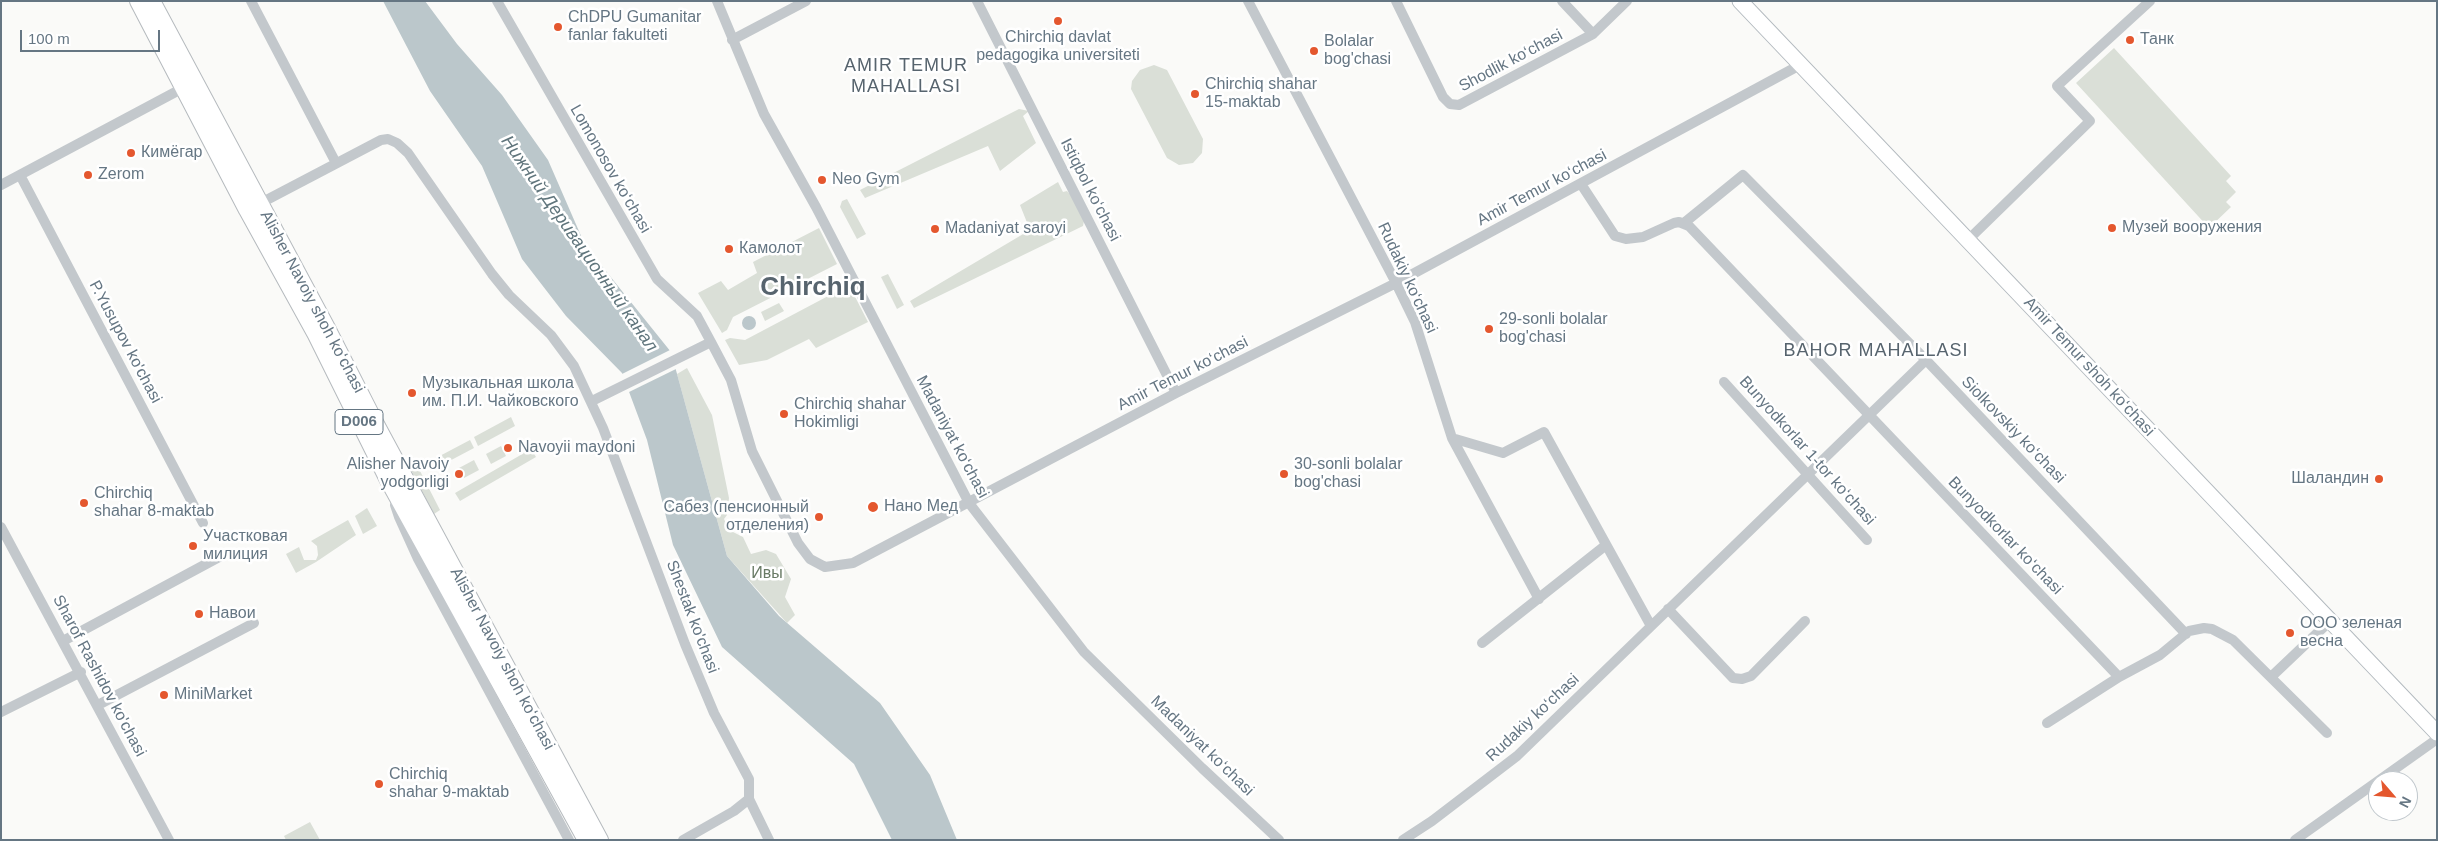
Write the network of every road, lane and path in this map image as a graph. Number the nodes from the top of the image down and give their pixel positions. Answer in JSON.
{"nodes":[{"id":1,"x":138,"y":1,"type":"edge"},
{"id":2,"x":152,"y":1,"type":"edge"},
{"id":3,"x":252,"y":1,"type":"edge"},
{"id":4,"x":497,"y":1,"type":"edge"},
{"id":5,"x":717,"y":1,"type":"edge"},
{"id":6,"x":806,"y":1,"type":"edge"},
{"id":7,"x":977,"y":1,"type":"edge"},
{"id":8,"x":1396,"y":1,"type":"edge"},
{"id":9,"x":1562,"y":1,"type":"edge"},
{"id":10,"x":1627,"y":1,"type":"edge"},
{"id":11,"x":1740,"y":1,"type":"edge"},
{"id":12,"x":2150,"y":1,"type":"edge"},
{"id":13,"x":1250,"y":2,"type":"edge"},
{"id":14,"x":1594,"y":34,"type":"junction"},
{"id":15,"x":732,"y":40,"type":"junction"},
{"id":16,"x":1800,"y":65,"type":"junction"},
{"id":17,"x":183,"y":88,"type":"junction"},
{"id":18,"x":336,"y":163,"type":"junction"},
{"id":19,"x":20,"y":174,"type":"junction"},
{"id":20,"x":1581,"y":184,"type":"junction"},
{"id":21,"x":1,"y":185,"type":"edge"},
{"id":22,"x":254,"y":207,"type":"junction"},
{"id":23,"x":1684,"y":223,"type":"junction"},
{"id":24,"x":1968,"y":239,"type":"junction"},
{"id":25,"x":1396,"y":283,"type":"junction"},
{"id":26,"x":711,"y":342,"type":"junction"},
{"id":27,"x":1926,"y":360,"type":"junction"},
{"id":28,"x":1724,"y":382,"type":"dead end"},
{"id":29,"x":1176,"y":393,"type":"junction"},
{"id":30,"x":592,"y":401,"type":"junction"},
{"id":31,"x":1870,"y":415,"type":"junction"},
{"id":32,"x":1452,"y":438,"type":"junction"},
{"id":33,"x":1808,"y":474,"type":"junction"},
{"id":34,"x":390,"y":482,"type":"junction"},
{"id":35,"x":968,"y":503,"type":"junction"},
{"id":36,"x":203,"y":522,"type":"dead end"},
{"id":37,"x":1,"y":528,"type":"edge"},
{"id":38,"x":1868,"y":540,"type":"dead end"},
{"id":39,"x":1606,"y":545,"type":"junction"},
{"id":40,"x":221,"y":556,"type":"dead end"},
{"id":41,"x":1539,"y":599,"type":"junction"},
{"id":42,"x":1668,"y":609,"type":"junction"},
{"id":43,"x":1805,"y":621,"type":"dead end"},
{"id":44,"x":2330,"y":621,"type":"junction"},
{"id":45,"x":254,"y":623,"type":"dead end"},
{"id":46,"x":1651,"y":626,"type":"junction"},
{"id":47,"x":2186,"y":634,"type":"junction"},
{"id":48,"x":63,"y":641,"type":"junction"},
{"id":49,"x":1482,"y":643,"type":"dead end"},
{"id":50,"x":81,"y":672,"type":"junction"},
{"id":51,"x":2118,"y":677,"type":"junction"},
{"id":52,"x":2271,"y":678,"type":"junction"},
{"id":53,"x":98,"y":705,"type":"junction"},
{"id":54,"x":1,"y":712,"type":"edge"},
{"id":55,"x":2046,"y":722,"type":"dead end"},
{"id":56,"x":2327,"y":733,"type":"dead end"},
{"id":57,"x":2437,"y":733,"type":"edge"},
{"id":58,"x":2437,"y":739,"type":"edge"},
{"id":59,"x":749,"y":798,"type":"junction"},
{"id":60,"x":169,"y":840,"type":"edge"},
{"id":61,"x":569,"y":840,"type":"edge"},
{"id":62,"x":586,"y":840,"type":"edge"},
{"id":63,"x":600,"y":840,"type":"edge"},
{"id":64,"x":682,"y":840,"type":"edge"},
{"id":65,"x":769,"y":840,"type":"edge"},
{"id":66,"x":1279,"y":840,"type":"edge"},
{"id":67,"x":1403,"y":840,"type":"edge"},
{"id":68,"x":2295,"y":840,"type":"edge"}],
"edges":[{"from":1,"to":17,"type":"main road","name":"Alisher Navoiy shoh koʻchasi","number":"D006"},
{"from":2,"to":22,"type":"main road","name":"Alisher Navoiy shoh koʻchasi","number":"D006"},
{"from":3,"to":18,"type":"street"},
{"from":4,"to":26,"type":"street","name":"Lomonosov ko‘chasi"},
{"from":5,"to":15,"type":"street","name":"Madaniyat ko‘chasi"},
{"from":6,"to":15,"type":"street"},
{"from":7,"to":29,"type":"street","name":"Istiqbol ko‘chasi"},
{"from":8,"to":14,"type":"street","name":"Shodlik ko‘chasi"},
{"from":9,"to":14,"type":"street"},
{"from":10,"to":14,"type":"street","name":"Shodlik ko‘chasi"},
{"from":11,"to":16,"type":"main road","name":"Amir Temur shoh ko‘chasi"},
{"from":12,"to":24,"type":"street"},
{"from":13,"to":25,"type":"street","name":"Rudakiy ko‘chasi"},
{"from":15,"to":35,"type":"street","name":"Madaniyat ko‘chasi"},
{"from":16,"to":20,"type":"street","name":"Amir Temur ko‘chasi"},
{"from":16,"to":24,"type":"main road","name":"Amir Temur shoh ko‘chasi"},
{"from":17,"to":19,"type":"street"},
{"from":17,"to":22,"type":"main road","name":"Alisher Navoiy shoh koʻchasi","number":"D006"},
{"from":18,"to":22,"type":"street","name":"Shestak ko'chasi"},
{"from":18,"to":30,"type":"street","name":"Shestak ko'chasi"},
{"from":19,"to":21,"type":"street"},
{"from":19,"to":36,"type":"street","name":"P.Yusupov ko'chasi"},
{"from":20,"to":23,"type":"street"},
{"from":20,"to":25,"type":"street","name":"Amir Temur ko‘chasi"},
{"from":22,"to":34,"type":"main road","name":"Alisher Navoiy shoh koʻchasi","number":"D006"},
{"from":22,"to":63,"type":"main road","name":"Alisher Navoiy shoh koʻchasi","number":"D006"},
{"from":23,"to":27,"type":"street","name":"Siolkovskiy ko‘chasi"},
{"from":23,"to":31,"type":"street","name":"Bunyodkorlar ko‘chasi"},
{"from":24,"to":44,"type":"main road","name":"Amir Temur shoh ko‘chasi"},
{"from":25,"to":29,"type":"street","name":"Amir Temur ko‘chasi"},
{"from":25,"to":32,"type":"street","name":"Rudakiy ko‘chasi"},
{"from":26,"to":30,"type":"street"},
{"from":26,"to":35,"type":"street","name":"Amir Temur ko‘chasi"},
{"from":27,"to":31,"type":"street"},
{"from":27,"to":47,"type":"street","name":"Siolkovskiy ko‘chasi"},
{"from":28,"to":33,"type":"street","name":"Bunyodkorlar 1-tor ko‘chasi"},
{"from":29,"to":35,"type":"street","name":"Amir Temur ko‘chasi"},
{"from":30,"to":59,"type":"street","name":"Shestak ko'chasi"},
{"from":31,"to":33,"type":"street"},
{"from":31,"to":51,"type":"street","name":"Bunyodkorlar ko‘chasi"},
{"from":32,"to":39,"type":"street"},
{"from":32,"to":41,"type":"street","name":"Rudakiy ko‘chasi"},
{"from":33,"to":38,"type":"street","name":"Bunyodkorlar 1-tor ko‘chasi"},
{"from":33,"to":42,"type":"street"},
{"from":34,"to":61,"type":"street","name":"Alisher Navoiy shoh koʻchasi"},
{"from":34,"to":62,"type":"main road","name":"Alisher Navoiy shoh koʻchasi","number":"D006"},
{"from":35,"to":66,"type":"street","name":"Madaniyat ko‘chasi"},
{"from":37,"to":48,"type":"street","name":"Sharof Rashidov ko'chasi"},
{"from":39,"to":41,"type":"street"},
{"from":39,"to":46,"type":"street"},
{"from":40,"to":48,"type":"street"},
{"from":41,"to":49,"type":"street"},
{"from":42,"to":43,"type":"street"},
{"from":42,"to":46,"type":"street"},
{"from":44,"to":52,"type":"street"},
{"from":44,"to":57,"type":"main road","name":"Amir Temur shoh ko‘chasi"},
{"from":45,"to":53,"type":"street"},
{"from":46,"to":67,"type":"street","name":"Rudakiy ko‘chasi"},
{"from":47,"to":51,"type":"street"},
{"from":47,"to":52,"type":"street"},
{"from":48,"to":50,"type":"street","name":"Sharof Rashidov ko'chasi"},
{"from":50,"to":53,"type":"street","name":"Sharof Rashidov ko'chasi"},
{"from":50,"to":54,"type":"street"},
{"from":51,"to":55,"type":"street"},
{"from":52,"to":56,"type":"street"},
{"from":53,"to":60,"type":"street","name":"Sharof Rashidov ko'chasi"},
{"from":58,"to":68,"type":"street"},
{"from":59,"to":64,"type":"street"},
{"from":59,"to":65,"type":"street","name":"Shestak ko'chasi"}]}
